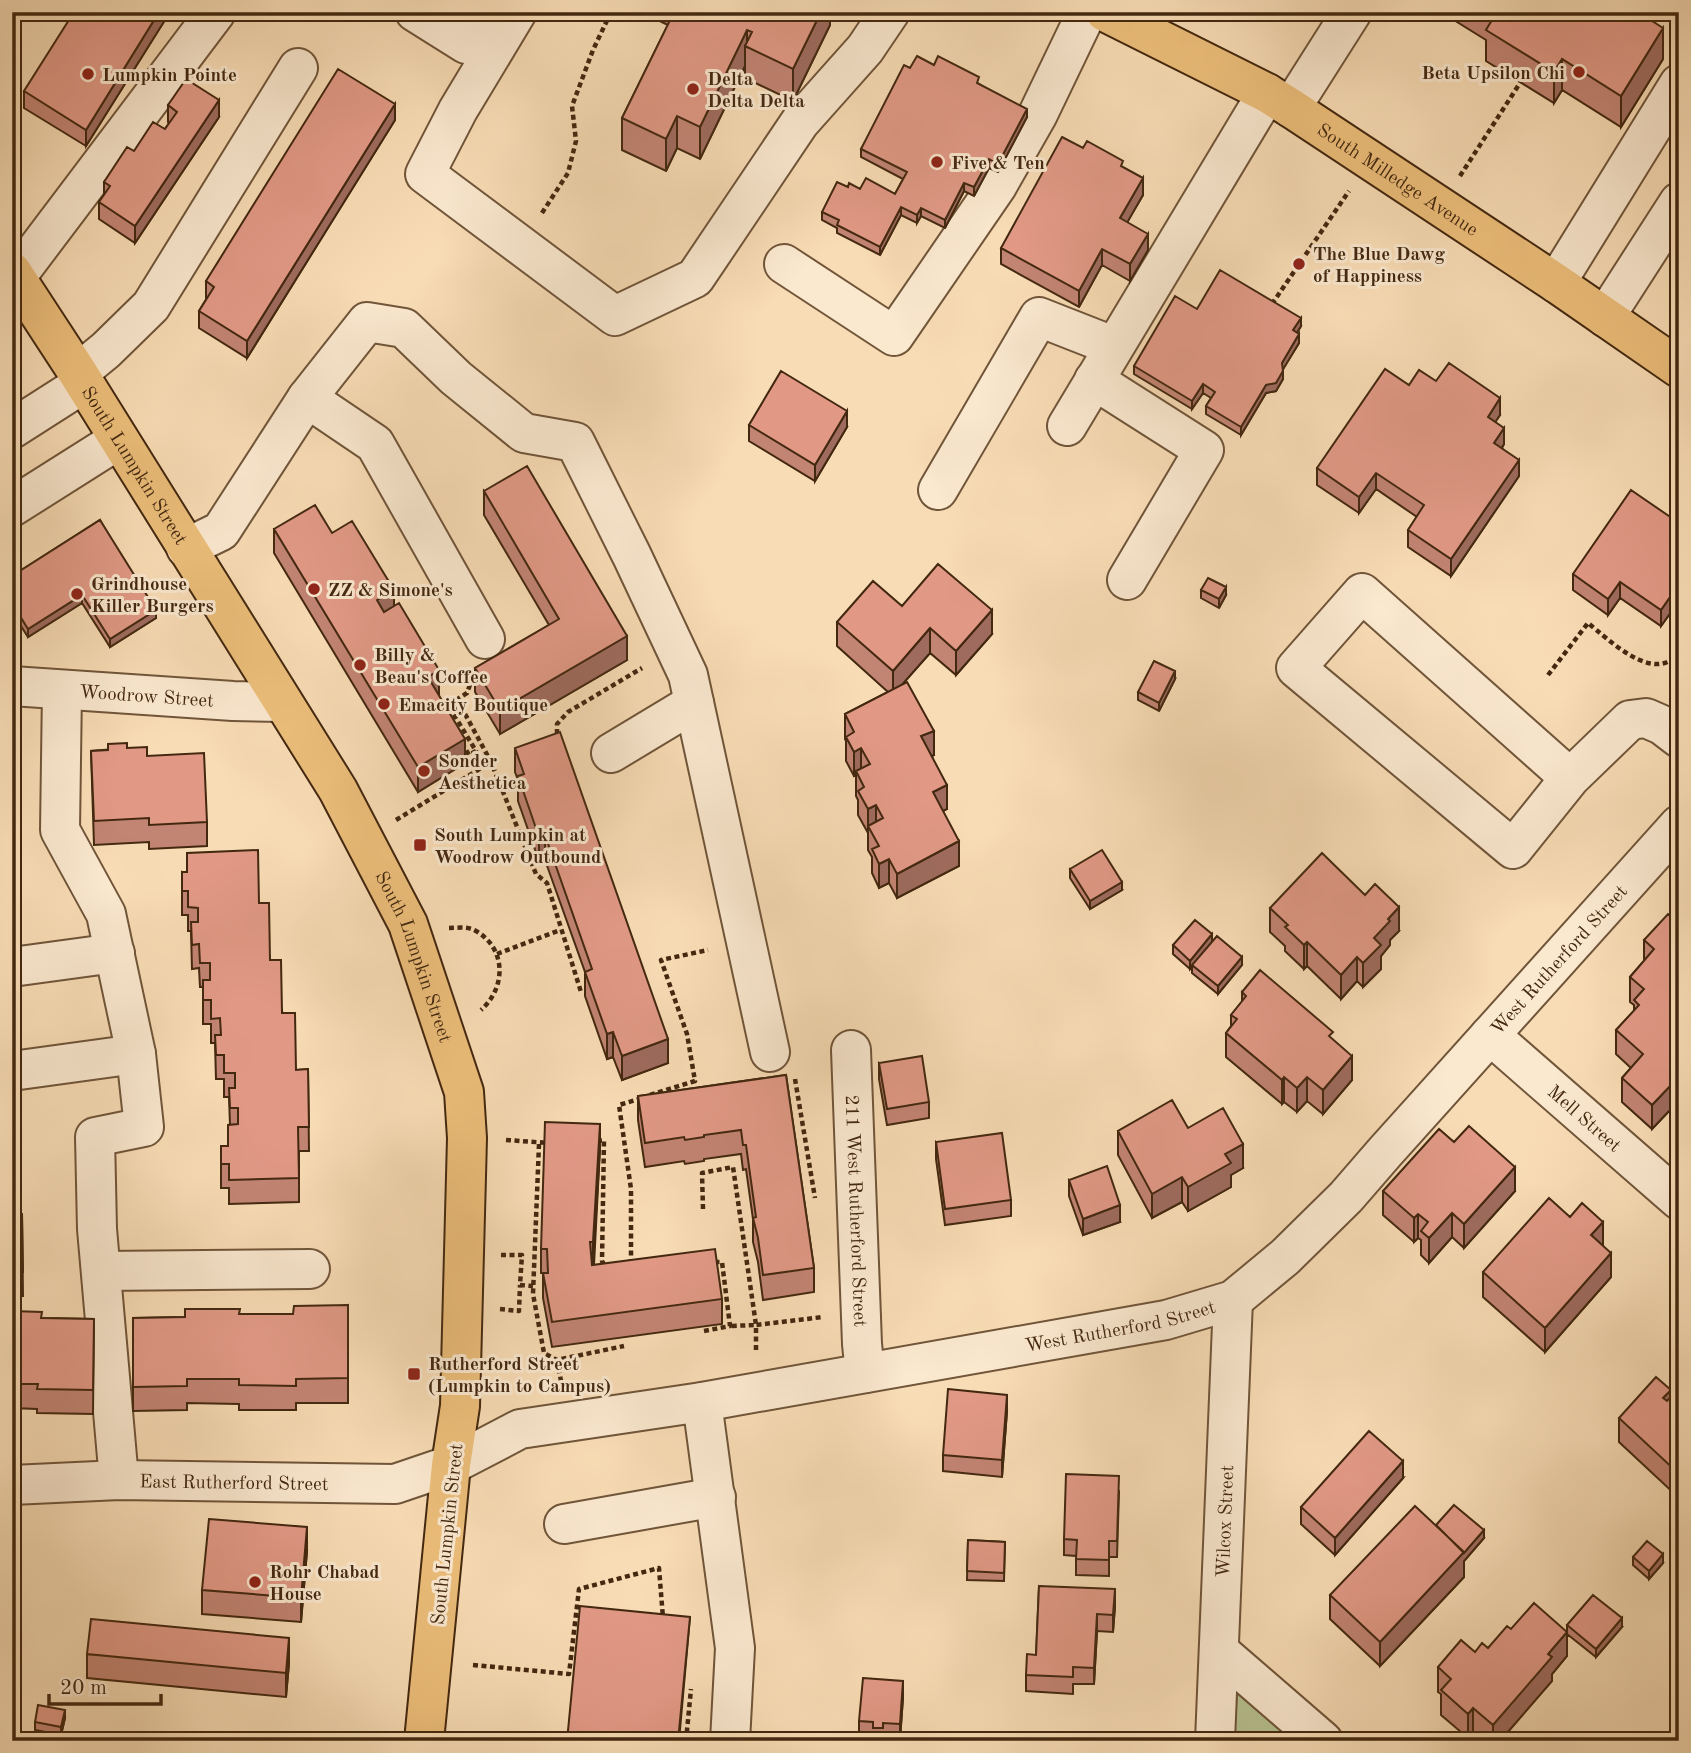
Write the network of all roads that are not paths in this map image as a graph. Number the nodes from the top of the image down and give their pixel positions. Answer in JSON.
{"nodes":[{"id":1,"x":216,"y":12,"type":"edge"},
{"id":2,"x":415,"y":12,"type":"edge"},
{"id":3,"x":486,"y":12,"type":"edge"},
{"id":4,"x":517,"y":12,"type":"edge"},
{"id":5,"x":890,"y":12,"type":"edge"},
{"id":6,"x":1087,"y":12,"type":"edge"},
{"id":7,"x":1105,"y":12,"type":"edge"},
{"id":8,"x":1352,"y":12,"type":"edge"},
{"id":9,"x":298,"y":68,"type":"dead end"},
{"id":10,"x":1679,"y":84,"type":"edge"},
{"id":11,"x":1279,"y":100,"type":"junction"},
{"id":12,"x":1679,"y":202,"type":"edge"},
{"id":13,"x":784,"y":264,"type":"dead end"},
{"id":14,"x":14,"y":274,"type":"edge"},
{"id":15,"x":1556,"y":283,"type":"junction"},
{"id":16,"x":1605,"y":317,"type":"junction"},
{"id":17,"x":1113,"y":346,"type":"junction"},
{"id":18,"x":1679,"y":368,"type":"edge"},
{"id":19,"x":81,"y":378,"type":"junction"},
{"id":20,"x":1094,"y":380,"type":"junction"},
{"id":21,"x":307,"y":398,"type":"junction"},
{"id":22,"x":18,"y":414,"type":"edge"},
{"id":23,"x":1067,"y":426,"type":"dead end"},
{"id":24,"x":118,"y":440,"type":"junction"},
{"id":25,"x":938,"y":490,"type":"dead end"},
{"id":26,"x":12,"y":507,"type":"edge"},
{"id":27,"x":186,"y":548,"type":"junction"},
{"id":28,"x":1126,"y":580,"type":"dead end"},
{"id":29,"x":485,"y":639,"type":"dead end"},
{"id":30,"x":12,"y":686,"type":"edge"},
{"id":31,"x":62,"y":690,"type":"junction"},
{"id":32,"x":282,"y":702,"type":"junction"},
{"id":33,"x":694,"y":703,"type":"junction"},
{"id":34,"x":1679,"y":738,"type":"edge"},
{"id":35,"x":611,"y":753,"type":"dead end"},
{"id":36,"x":1570,"y":778,"type":"junction"},
{"id":37,"x":1679,"y":825,"type":"edge"},
{"id":38,"x":115,"y":953,"type":"junction"},
{"id":39,"x":12,"y":967,"type":"edge"},
{"id":40,"x":1490,"y":1035,"type":"junction"},
{"id":41,"x":851,"y":1050,"type":"dead end"},
{"id":42,"x":136,"y":1054,"type":"junction"},
{"id":43,"x":782,"y":1063,"type":"road end"},
{"id":44,"x":12,"y":1071,"type":"edge"},
{"id":45,"x":1679,"y":1200,"type":"edge"},
{"id":46,"x":310,"y":1269,"type":"dead end"},
{"id":47,"x":101,"y":1271,"type":"junction"},
{"id":48,"x":1233,"y":1300,"type":"junction"},
{"id":49,"x":866,"y":1373,"type":"junction"},
{"id":50,"x":702,"y":1402,"type":"junction"},
{"id":51,"x":451,"y":1465,"type":"junction"},
{"id":52,"x":120,"y":1480,"type":"junction"},
{"id":53,"x":12,"y":1485,"type":"edge"},
{"id":54,"x":716,"y":1497,"type":"junction"},
{"id":55,"x":564,"y":1524,"type":"dead end"},
{"id":56,"x":1219,"y":1651,"type":"junction"},
{"id":57,"x":424,"y":1741,"type":"edge"},
{"id":58,"x":730,"y":1741,"type":"edge"},
{"id":59,"x":1215,"y":1741,"type":"edge"},
{"id":60,"x":1323,"y":1741,"type":"edge"}],
"edges":[{"from":1,"to":14,"type":"street"},
{"from":2,"to":3,"type":"street"},
{"from":4,"to":5,"type":"street"},
{"from":6,"to":13,"type":"street"},
{"from":7,"to":11,"type":"main road","name":"South Milledge Avenue"},
{"from":8,"to":11,"type":"street"},
{"from":9,"to":19,"type":"street"},
{"from":10,"to":15,"type":"street"},
{"from":11,"to":15,"type":"main road","name":"South Milledge Avenue"},
{"from":11,"to":17,"type":"street"},
{"from":12,"to":16,"type":"street"},
{"from":14,"to":19,"type":"main road","name":"South Lumpkin Street"},
{"from":15,"to":16,"type":"main road","name":"South Milledge Avenue"},
{"from":16,"to":18,"type":"main road","name":"South Milledge Avenue"},
{"from":17,"to":20,"type":"street"},
{"from":17,"to":25,"type":"street"},
{"from":19,"to":22,"type":"street"},
{"from":19,"to":24,"type":"main road","name":"South Lumpkin Street"},
{"from":20,"to":23,"type":"street"},
{"from":20,"to":28,"type":"street"},
{"from":21,"to":27,"type":"street"},
{"from":21,"to":29,"type":"street"},
{"from":21,"to":33,"type":"street"},
{"from":24,"to":26,"type":"street"},
{"from":24,"to":27,"type":"main road","name":"South Lumpkin Street"},
{"from":27,"to":32,"type":"main road","name":"South Lumpkin Street"},
{"from":30,"to":31,"type":"street","name":"Woodrow Street"},
{"from":31,"to":32,"type":"street","name":"Woodrow Street"},
{"from":31,"to":38,"type":"street"},
{"from":32,"to":51,"type":"main road","name":"South Lumpkin Street"},
{"from":33,"to":35,"type":"street"},
{"from":33,"to":43,"type":"street"},
{"from":34,"to":36,"type":"street"},
{"from":36,"to":36,"type":"street"},
{"from":37,"to":40,"type":"street","name":"West Rutherford Street"},
{"from":38,"to":39,"type":"street"},
{"from":38,"to":42,"type":"street"},
{"from":40,"to":45,"type":"street","name":"Mell Street"},
{"from":40,"to":48,"type":"street","name":"West Rutherford Street"},
{"from":41,"to":49,"type":"street","name":"211 West Rutherford Street"},
{"from":42,"to":44,"type":"street"},
{"from":42,"to":47,"type":"street"},
{"from":46,"to":47,"type":"street"},
{"from":47,"to":52,"type":"street"},
{"from":48,"to":49,"type":"street","name":"West Rutherford Street"},
{"from":48,"to":56,"type":"street","name":"Wilcox Street"},
{"from":49,"to":50,"type":"street","name":"West Rutherford Street"},
{"from":50,"to":51,"type":"street","name":"West Rutherford Street"},
{"from":50,"to":54,"type":"street"},
{"from":51,"to":52,"type":"street","name":"East Rutherford Street"},
{"from":51,"to":57,"type":"main road","name":"South Lumpkin Street"},
{"from":52,"to":53,"type":"street","name":"East Rutherford Street"},
{"from":54,"to":55,"type":"street"},
{"from":54,"to":58,"type":"street"},
{"from":56,"to":59,"type":"street","name":"Wilcox Street"},
{"from":56,"to":60,"type":"street"}]}
